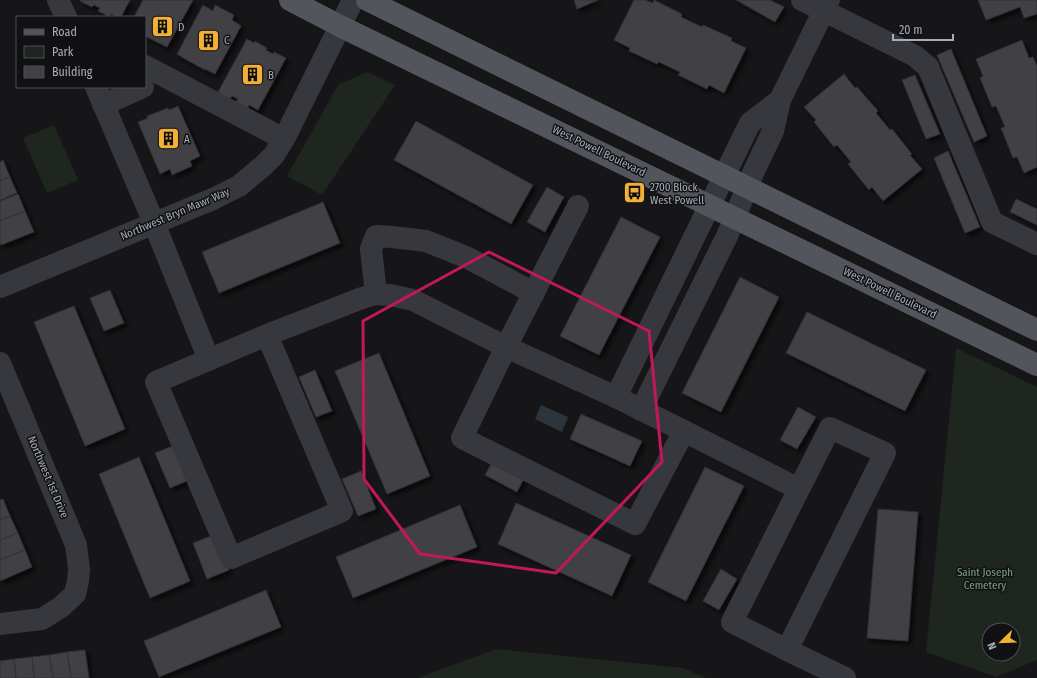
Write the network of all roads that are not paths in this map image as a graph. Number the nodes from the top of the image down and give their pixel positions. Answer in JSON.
{"nodes":[{"id":1,"x":58,"y":0,"type":"edge"},
{"id":2,"x":290,"y":0,"type":"edge"},
{"id":3,"x":353,"y":0,"type":"edge"},
{"id":4,"x":367,"y":0,"type":"edge"},
{"id":5,"x":802,"y":0,"type":"edge"},
{"id":6,"x":826,"y":5,"type":"edge"},
{"id":7,"x":66,"y":16,"type":"edge"},
{"id":8,"x":340,"y":26,"type":"junction"},
{"id":9,"x":146,"y":67,"type":"edge"},
{"id":10,"x":166,"y":77,"type":"junction"},
{"id":11,"x":146,"y":86,"type":"edge"},
{"id":12,"x":139,"y":88,"type":"edge"},
{"id":13,"x":99,"y":96,"type":"edge"},
{"id":14,"x":780,"y":100,"type":"junction"},
{"id":15,"x":284,"y":139,"type":"junction"},
{"id":16,"x":724,"y":176,"type":"junction"},
{"id":17,"x":747,"y":187,"type":"junction"},
{"id":18,"x":710,"y":205,"type":"junction"},
{"id":19,"x":578,"y":206,"type":"dead end"},
{"id":20,"x":735,"y":218,"type":"junction"},
{"id":21,"x":154,"y":223,"type":"junction"},
{"id":22,"x":1037,"y":244,"type":"edge"},
{"id":23,"x":0,"y":287,"type":"edge"},
{"id":24,"x":534,"y":293,"type":"junction"},
{"id":25,"x":376,"y":294,"type":"junction"},
{"id":26,"x":1037,"y":330,"type":"edge"},
{"id":27,"x":267,"y":335,"type":"junction"},
{"id":28,"x":506,"y":347,"type":"junction"},
{"id":29,"x":209,"y":360,"type":"junction"},
{"id":30,"x":0,"y":363,"type":"edge"},
{"id":31,"x":1037,"y":365,"type":"edge"},
{"id":32,"x":616,"y":398,"type":"junction"},
{"id":33,"x":641,"y":410,"type":"junction"},
{"id":34,"x":684,"y":431,"type":"junction"},
{"id":35,"x":799,"y":489,"type":"junction"},
{"id":36,"x":0,"y":624,"type":"edge"},
{"id":37,"x":787,"y":650,"type":"junction"},
{"id":38,"x":845,"y":678,"type":"edge"}],
"edges":[{"from":1,"to":7,"type":"street"},
{"from":2,"to":8,"type":"main road","name":"West Powell Boulevard"},
{"from":3,"to":8,"type":"street"},
{"from":4,"to":16,"type":"main road"},
{"from":5,"to":6,"type":"street"},
{"from":6,"to":14,"type":"street"},
{"from":6,"to":22,"type":"street"},
{"from":8,"to":15,"type":"street","name":"Northwest Bryn Mawr Way"},
{"from":8,"to":18,"type":"main road","name":"West Powell Boulevard"},
{"from":9,"to":10,"type":"street"},
{"from":10,"to":11,"type":"street"},
{"from":10,"to":15,"type":"street"},
{"from":12,"to":13,"type":"street"},
{"from":13,"to":21,"type":"street"},
{"from":14,"to":16,"type":"street"},
{"from":14,"to":17,"type":"street"},
{"from":15,"to":21,"type":"street","name":"Northwest Bryn Mawr Way"},
{"from":16,"to":17,"type":"main road"},
{"from":16,"to":18,"type":"street"},
{"from":17,"to":20,"type":"street"},
{"from":17,"to":26,"type":"main road"},
{"from":18,"to":20,"type":"main road","name":"West Powell Boulevard"},
{"from":18,"to":32,"type":"street"},
{"from":19,"to":24,"type":"street"},
{"from":20,"to":31,"type":"main road","name":"West Powell Boulevard"},
{"from":20,"to":33,"type":"street"},
{"from":21,"to":23,"type":"street","name":"Northwest Bryn Mawr Way"},
{"from":21,"to":29,"type":"street"},
{"from":24,"to":25,"type":"street"},
{"from":24,"to":28,"type":"street"},
{"from":25,"to":27,"type":"street"},
{"from":25,"to":28,"type":"street"},
{"from":27,"to":29,"type":"street"},
{"from":27,"to":29,"type":"street"},
{"from":28,"to":32,"type":"street"},
{"from":28,"to":34,"type":"street"},
{"from":30,"to":36,"type":"street","name":"Northwest 1st Drive"},
{"from":32,"to":33,"type":"street"},
{"from":33,"to":34,"type":"street"},
{"from":34,"to":35,"type":"street"},
{"from":35,"to":37,"type":"street"},
{"from":35,"to":37,"type":"street"},
{"from":37,"to":38,"type":"street"}]}
